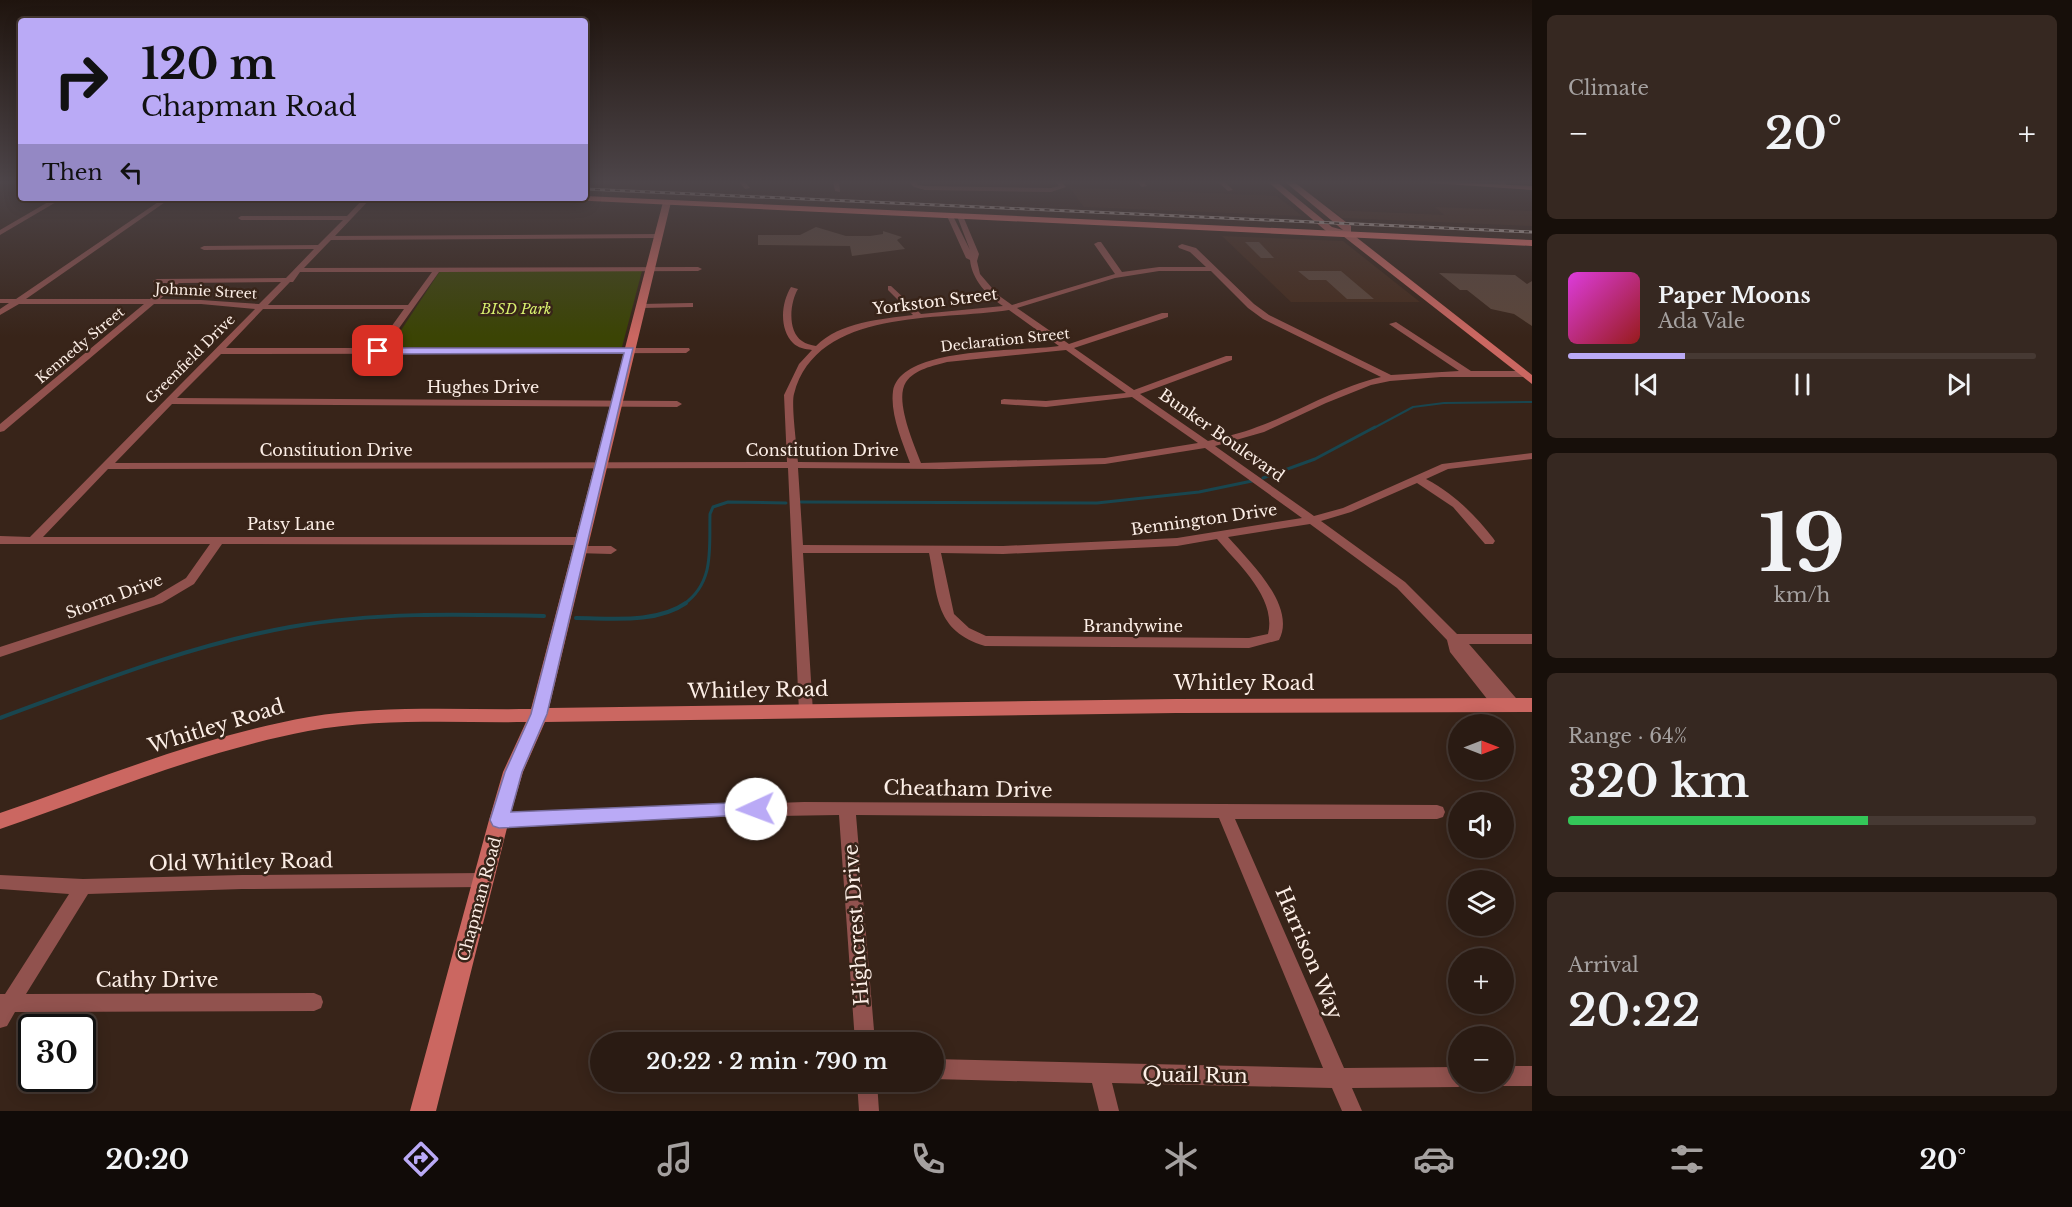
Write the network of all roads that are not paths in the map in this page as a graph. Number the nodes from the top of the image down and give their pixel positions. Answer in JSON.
{"nodes":[{"id":1,"x":117,"y":233,"type":"edge"},
{"id":2,"x":335,"y":233,"type":"edge"},
{"id":3,"x":659,"y":233,"type":"edge"},
{"id":4,"x":959,"y":233,"type":"edge"},
{"id":5,"x":965,"y":233,"type":"edge"},
{"id":6,"x":1321,"y":233,"type":"edge"},
{"id":7,"x":1342,"y":233,"type":"edge"},
{"id":8,"x":1346,"y":234,"type":"junction"},
{"id":9,"x":658,"y":236,"type":"junction"},
{"id":10,"x":330,"y":238,"type":"junction"},
{"id":11,"x":960,"y":239,"type":"junction"},
{"id":12,"x":969,"y":239,"type":"junction"},
{"id":13,"x":1532,"y":243,"type":"edge"},
{"id":14,"x":1098,"y":244,"type":"dead end"},
{"id":15,"x":1182,"y":246,"type":"dead end"},
{"id":16,"x":204,"y":248,"type":"dead end"},
{"id":17,"x":321,"y":248,"type":"junction"},
{"id":18,"x":973,"y":261,"type":"junction"},
{"id":19,"x":650,"y":268,"type":"junction"},
{"id":20,"x":698,"y":268,"type":"dead end"},
{"id":21,"x":1213,"y":269,"type":"junction"},
{"id":22,"x":299,"y":270,"type":"junction"},
{"id":23,"x":437,"y":270,"type":"junction"},
{"id":24,"x":1120,"y":275,"type":"junction"},
{"id":25,"x":290,"y":280,"type":"junction"},
{"id":26,"x":157,"y":281,"type":"dead end"},
{"id":27,"x":177,"y":281,"type":"junction"},
{"id":28,"x":891,"y":288,"type":"dead end"},
{"id":29,"x":794,"y":289,"type":"dead end"},
{"id":30,"x":0,"y":301,"type":"edge"},
{"id":31,"x":18,"y":301,"type":"junction"},
{"id":32,"x":153,"y":302,"type":"junction"},
{"id":33,"x":690,"y":305,"type":"dead end"},
{"id":34,"x":641,"y":306,"type":"junction"},
{"id":35,"x":264,"y":307,"type":"junction"},
{"id":36,"x":410,"y":307,"type":"junction"},
{"id":37,"x":1008,"y":308,"type":"junction"},
{"id":38,"x":0,"y":313,"type":"edge"},
{"id":39,"x":918,"y":315,"type":"junction"},
{"id":40,"x":1164,"y":315,"type":"dead end"},
{"id":41,"x":1393,"y":324,"type":"dead end"},
{"id":42,"x":1066,"y":348,"type":"junction"},
{"id":43,"x":817,"y":349,"type":"junction"},
{"id":44,"x":629,"y":350,"type":"junction"},
{"id":45,"x":686,"y":350,"type":"dead end"},
{"id":46,"x":219,"y":351,"type":"junction"},
{"id":47,"x":378,"y":351,"type":"junction"},
{"id":48,"x":1229,"y":358,"type":"dead end"},
{"id":49,"x":1469,"y":374,"type":"junction"},
{"id":50,"x":1528,"y":377,"type":"edge"},
{"id":51,"x":1390,"y":378,"type":"junction"},
{"id":52,"x":1133,"y":394,"type":"junction"},
{"id":53,"x":169,"y":401,"type":"junction"},
{"id":54,"x":1004,"y":402,"type":"dead end"},
{"id":55,"x":616,"y":403,"type":"junction"},
{"id":56,"x":677,"y":404,"type":"dead end"},
{"id":57,"x":0,"y":429,"type":"edge"},
{"id":58,"x":1206,"y":445,"type":"junction"},
{"id":59,"x":1532,"y":456,"type":"edge"},
{"id":60,"x":601,"y":464,"type":"junction"},
{"id":61,"x":794,"y":465,"type":"junction"},
{"id":62,"x":106,"y":466,"type":"junction"},
{"id":63,"x":916,"y":466,"type":"junction"},
{"id":64,"x":1417,"y":478,"type":"junction"},
{"id":65,"x":1311,"y":520,"type":"junction"},
{"id":66,"x":1221,"y":536,"type":"junction"},
{"id":67,"x":33,"y":540,"type":"junction"},
{"id":68,"x":218,"y":541,"type":"junction"},
{"id":69,"x":1489,"y":541,"type":"dead end"},
{"id":70,"x":2,"y":542,"type":"edge"},
{"id":71,"x":580,"y":545,"type":"junction"},
{"id":72,"x":796,"y":549,"type":"junction"},
{"id":73,"x":934,"y":549,"type":"junction"},
{"id":74,"x":611,"y":550,"type":"dead end"},
{"id":75,"x":1454,"y":639,"type":"junction"},
{"id":76,"x":1532,"y":639,"type":"edge"},
{"id":77,"x":0,"y":652,"type":"edge"},
{"id":78,"x":1516,"y":705,"type":"edge"},
{"id":79,"x":806,"y":712,"type":"junction"},
{"id":80,"x":539,"y":714,"type":"junction"},
{"id":81,"x":847,"y":808,"type":"junction"},
{"id":82,"x":1437,"y":812,"type":"dead end"},
{"id":83,"x":1225,"y":814,"type":"junction"},
{"id":84,"x":499,"y":820,"type":"junction"},
{"id":85,"x":0,"y":821,"type":"edge"},
{"id":86,"x":484,"y":880,"type":"junction"},
{"id":87,"x":0,"y":882,"type":"edge"},
{"id":88,"x":83,"y":887,"type":"junction"},
{"id":89,"x":314,"y":1002,"type":"dead end"},
{"id":90,"x":3,"y":1009,"type":"edge"},
{"id":91,"x":864,"y":1032,"type":"edge"},
{"id":92,"x":944,"y":1069,"type":"edge"},
{"id":93,"x":1100,"y":1073,"type":"junction"},
{"id":94,"x":1514,"y":1076,"type":"edge"},
{"id":95,"x":1532,"y":1076,"type":"edge"},
{"id":96,"x":1448,"y":1077,"type":"edge"},
{"id":97,"x":1339,"y":1078,"type":"junction"},
{"id":98,"x":868,"y":1092,"type":"edge"},
{"id":99,"x":423,"y":1111,"type":"edge"},
{"id":100,"x":869,"y":1111,"type":"edge"},
{"id":101,"x":1109,"y":1111,"type":"edge"},
{"id":102,"x":1352,"y":1111,"type":"edge"}],
"edges":[{"from":1,"to":31,"type":"street"},
{"from":2,"to":10,"type":"street","name":"Greenfield Drive"},
{"from":3,"to":9,"type":"street","name":"Chapman Road"},
{"from":4,"to":11,"type":"street","name":"Bunker Boulevard"},
{"from":5,"to":12,"type":"street","name":"Bunker Boulevard"},
{"from":6,"to":8,"type":"main road"},
{"from":7,"to":8,"type":"street"},
{"from":8,"to":13,"type":"main road"},
{"from":8,"to":50,"type":"street"},
{"from":9,"to":10,"type":"street"},
{"from":9,"to":19,"type":"street","name":"Chapman Road"},
{"from":10,"to":17,"type":"street","name":"Greenfield Drive"},
{"from":11,"to":12,"type":"street"},
{"from":11,"to":18,"type":"street","name":"Bunker Boulevard"},
{"from":12,"to":18,"type":"street","name":"Bunker Boulevard"},
{"from":14,"to":24,"type":"street"},
{"from":15,"to":21,"type":"street"},
{"from":16,"to":17,"type":"street"},
{"from":17,"to":22,"type":"street","name":"Greenfield Drive"},
{"from":18,"to":37,"type":"street","name":"Bunker Boulevard"},
{"from":19,"to":20,"type":"street"},
{"from":19,"to":23,"type":"street"},
{"from":19,"to":34,"type":"street","name":"Chapman Road"},
{"from":21,"to":24,"type":"street","name":"Yorkston Street"},
{"from":21,"to":51,"type":"street"},
{"from":22,"to":23,"type":"street"},
{"from":22,"to":25,"type":"street","name":"Greenfield Drive"},
{"from":23,"to":36,"type":"street"},
{"from":24,"to":37,"type":"street","name":"Yorkston Street"},
{"from":25,"to":27,"type":"street"},
{"from":25,"to":35,"type":"street","name":"Greenfield Drive"},
{"from":26,"to":27,"type":"street"},
{"from":27,"to":32,"type":"street","name":"Kennedy Street"},
{"from":28,"to":39,"type":"street"},
{"from":29,"to":43,"type":"street"},
{"from":30,"to":31,"type":"street","name":"Johnnie Street"},
{"from":31,"to":32,"type":"street","name":"Johnnie Street"},
{"from":31,"to":38,"type":"street"},
{"from":32,"to":35,"type":"street","name":"Johnnie Street"},
{"from":32,"to":57,"type":"street","name":"Kennedy Street"},
{"from":33,"to":34,"type":"street"},
{"from":34,"to":44,"type":"street","name":"Chapman Road"},
{"from":35,"to":36,"type":"street","name":"Johnnie Street"},
{"from":35,"to":46,"type":"street","name":"Greenfield Drive"},
{"from":36,"to":47,"type":"street"},
{"from":37,"to":39,"type":"street","name":"Yorkston Street"},
{"from":37,"to":42,"type":"street","name":"Bunker Boulevard"},
{"from":39,"to":43,"type":"street","name":"Yorkston Street"},
{"from":40,"to":42,"type":"street","name":"Declaration Street"},
{"from":41,"to":49,"type":"street"},
{"from":42,"to":52,"type":"street","name":"Bunker Boulevard"},
{"from":42,"to":63,"type":"street","name":"Declaration Street"},
{"from":43,"to":61,"type":"street","name":"Yorkston Street"},
{"from":44,"to":45,"type":"street"},
{"from":44,"to":47,"type":"street"},
{"from":44,"to":55,"type":"street","name":"Chapman Road"},
{"from":46,"to":47,"type":"street"},
{"from":46,"to":53,"type":"street","name":"Greenfield Drive"},
{"from":48,"to":52,"type":"street"},
{"from":49,"to":50,"type":"street","name":"Constitution Drive"},
{"from":49,"to":51,"type":"street","name":"Constitution Drive"},
{"from":51,"to":58,"type":"street","name":"Constitution Drive"},
{"from":52,"to":54,"type":"street"},
{"from":52,"to":58,"type":"street","name":"Bunker Boulevard"},
{"from":53,"to":55,"type":"street","name":"Hughes Drive"},
{"from":53,"to":62,"type":"street","name":"Greenfield Drive"},
{"from":55,"to":56,"type":"street","name":"Hughes Drive"},
{"from":55,"to":60,"type":"street","name":"Chapman Road"},
{"from":58,"to":63,"type":"street","name":"Constitution Drive"},
{"from":58,"to":65,"type":"street","name":"Bunker Boulevard"},
{"from":59,"to":64,"type":"street","name":"Bennington Drive"},
{"from":60,"to":61,"type":"street","name":"Constitution Drive"},
{"from":60,"to":62,"type":"street","name":"Constitution Drive"},
{"from":60,"to":71,"type":"street","name":"Chapman Road"},
{"from":61,"to":63,"type":"street","name":"Constitution Drive"},
{"from":61,"to":72,"type":"street","name":"Yorkston Street"},
{"from":62,"to":67,"type":"street","name":"Greenfield Drive"},
{"from":64,"to":65,"type":"street","name":"Bennington Drive"},
{"from":64,"to":69,"type":"street"},
{"from":65,"to":66,"type":"street","name":"Bennington Drive"},
{"from":65,"to":75,"type":"street","name":"Bunker Boulevard"},
{"from":66,"to":73,"type":"street","name":"Bennington Drive"},
{"from":66,"to":73,"type":"street","name":"Brandywine"},
{"from":67,"to":68,"type":"street","name":"Patsy Lane"},
{"from":67,"to":70,"type":"street","name":"Patsy Lane"},
{"from":68,"to":71,"type":"street","name":"Patsy Lane"},
{"from":68,"to":77,"type":"street","name":"Storm Drive"},
{"from":71,"to":74,"type":"street","name":"Patsy Lane"},
{"from":71,"to":80,"type":"street","name":"Chapman Road"},
{"from":72,"to":73,"type":"street","name":"Bennington Drive"},
{"from":72,"to":79,"type":"street","name":"Yorkston Street"},
{"from":75,"to":76,"type":"street"},
{"from":75,"to":78,"type":"street","name":"Bunker Boulevard"},
{"from":78,"to":79,"type":"street","name":"Whitley Road"},
{"from":79,"to":80,"type":"street","name":"Whitley Road"},
{"from":80,"to":84,"type":"street","name":"Chapman Road"},
{"from":80,"to":85,"type":"street","name":"Whitley Road"},
{"from":81,"to":83,"type":"street","name":"Cheatham Drive"},
{"from":81,"to":84,"type":"street","name":"Cheatham Drive"},
{"from":81,"to":91,"type":"street","name":"Highcrest Drive"},
{"from":82,"to":83,"type":"street","name":"Cheatham Drive"},
{"from":83,"to":97,"type":"street","name":"Harrison Way"},
{"from":84,"to":86,"type":"street","name":"Chapman Road"},
{"from":86,"to":88,"type":"street","name":"Old Whitley Road"},
{"from":86,"to":99,"type":"street","name":"Chapman Road"},
{"from":87,"to":88,"type":"street","name":"Old Whitley Road"},
{"from":88,"to":90,"type":"street"},
{"from":89,"to":90,"type":"street","name":"Cathy Drive"},
{"from":92,"to":93,"type":"street","name":"Quail Run"},
{"from":93,"to":97,"type":"street","name":"Quail Run"},
{"from":93,"to":101,"type":"street"},
{"from":94,"to":95,"type":"street"},
{"from":96,"to":97,"type":"street","name":"Quail Run"},
{"from":97,"to":102,"type":"street","name":"Harrison Way"},
{"from":98,"to":100,"type":"street"}]}
